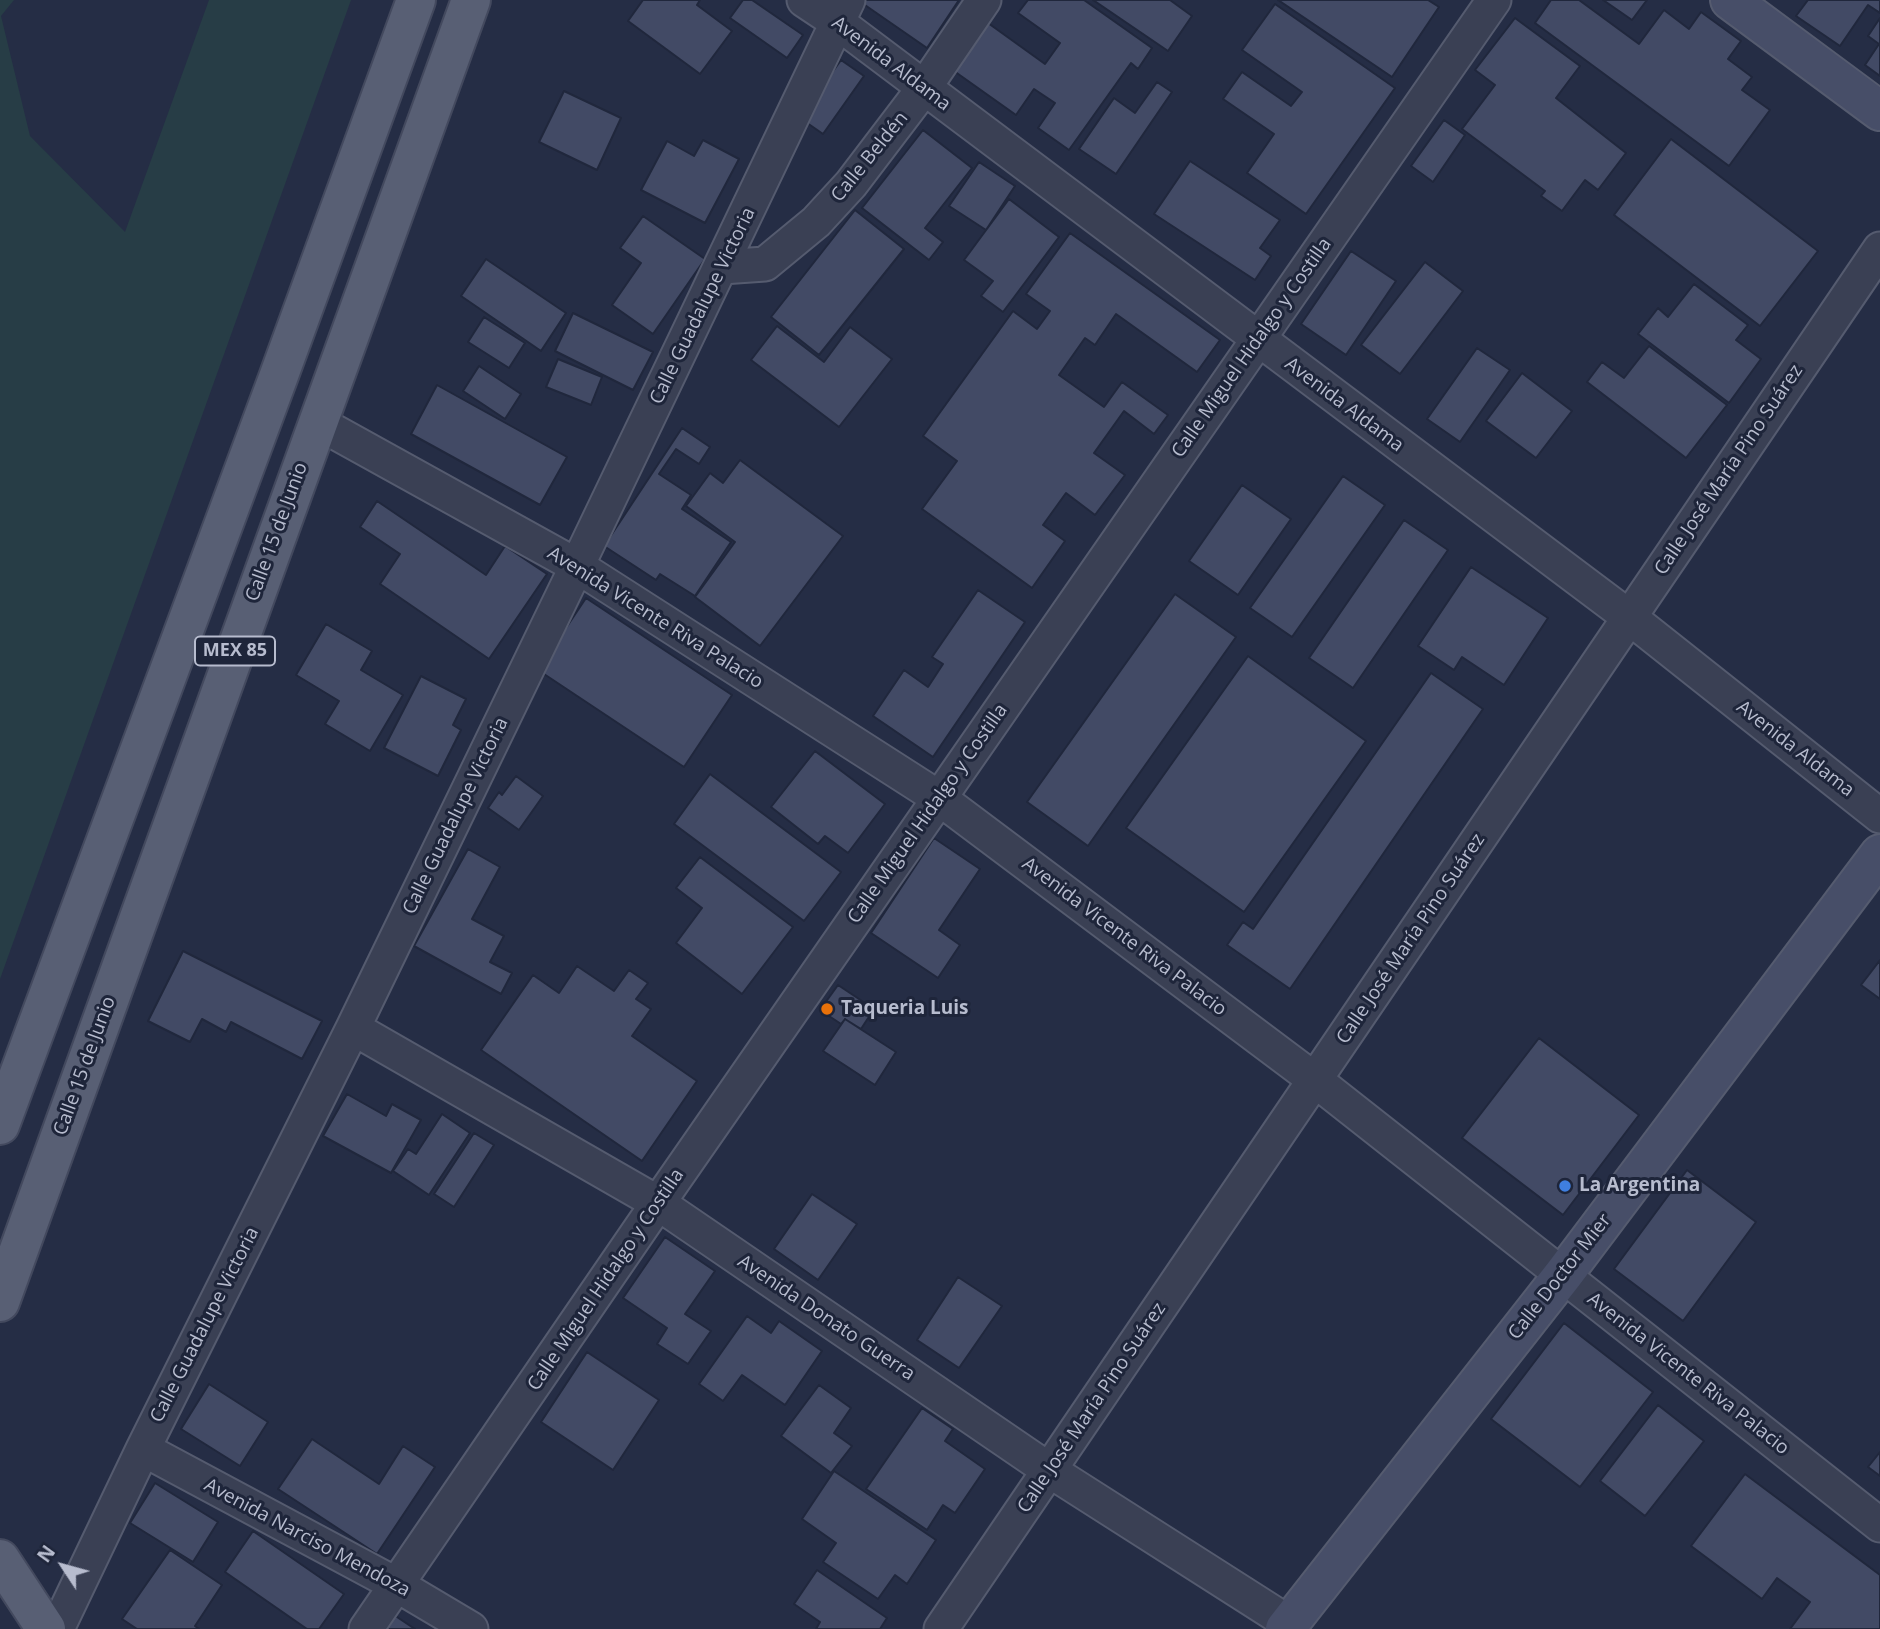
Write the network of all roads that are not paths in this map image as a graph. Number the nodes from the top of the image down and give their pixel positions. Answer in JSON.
{"nodes":[{"id":1,"x":416,"y":0,"type":"edge"},
{"id":2,"x":471,"y":0,"type":"edge"},
{"id":3,"x":804,"y":0,"type":"edge"},
{"id":4,"x":984,"y":0,"type":"edge"},
{"id":5,"x":1494,"y":0,"type":"edge"},
{"id":6,"x":1730,"y":0,"type":"edge"},
{"id":7,"x":842,"y":11,"type":"edge"},
{"id":8,"x":924,"y":88,"type":"junction"},
{"id":9,"x":1880,"y":111,"type":"edge"},
{"id":10,"x":1880,"y":249,"type":"edge"},
{"id":11,"x":722,"y":267,"type":"junction"},
{"id":12,"x":1258,"y":341,"type":"junction"},
{"id":13,"x":317,"y":422,"type":"junction"},
{"id":14,"x":577,"y":566,"type":"junction"},
{"id":15,"x":1629,"y":617,"type":"junction"},
{"id":16,"x":148,"y":730,"type":"junction"},
{"id":17,"x":201,"y":746,"type":"junction"},
{"id":18,"x":939,"y":798,"type":"junction"},
{"id":19,"x":1880,"y":816,"type":"edge"},
{"id":20,"x":1880,"y":854,"type":"edge"},
{"id":21,"x":353,"y":1028,"type":"junction"},
{"id":22,"x":1315,"y":1080,"type":"junction"},
{"id":23,"x":0,"y":1125,"type":"edge"},
{"id":24,"x":658,"y":1203,"type":"junction"},
{"id":25,"x":1563,"y":1275,"type":"junction"},
{"id":26,"x":0,"y":1302,"type":"edge"},
{"id":27,"x":143,"y":1449,"type":"junction"},
{"id":28,"x":1049,"y":1470,"type":"junction"},
{"id":29,"x":1880,"y":1525,"type":"edge"},
{"id":30,"x":0,"y":1559,"type":"edge"},
{"id":31,"x":397,"y":1585,"type":"junction"},
{"id":32,"x":1287,"y":1626,"type":"edge"},
{"id":33,"x":47,"y":1629,"type":"edge"},
{"id":34,"x":57,"y":1629,"type":"edge"},
{"id":35,"x":366,"y":1629,"type":"edge"},
{"id":36,"x":471,"y":1629,"type":"edge"},
{"id":37,"x":941,"y":1629,"type":"edge"}],
"edges":[{"from":1,"to":16,"type":"main road","number":"MEX 85"},
{"from":2,"to":13,"type":"main road","name":"Calle 15 de Junio","number":"MEX 85"},
{"from":3,"to":7,"type":"street","name":"Avenida Aldama"},
{"from":4,"to":8,"type":"street","name":"Calle Beldén"},
{"from":5,"to":12,"type":"street","name":"Calle Miguel Hidalgo y Costilla"},
{"from":6,"to":9,"type":"main road"},
{"from":7,"to":8,"type":"street","name":"Avenida Aldama"},
{"from":7,"to":11,"type":"street","name":"Calle Guadalupe Victoria"},
{"from":8,"to":11,"type":"street","name":"Calle Beldén"},
{"from":8,"to":12,"type":"street","name":"Avenida Aldama"},
{"from":10,"to":15,"type":"street","name":"Calle José María Pino Suárez"},
{"from":11,"to":14,"type":"street","name":"Calle Guadalupe Victoria"},
{"from":12,"to":15,"type":"street","name":"Avenida Aldama"},
{"from":12,"to":18,"type":"street","name":"Calle Miguel Hidalgo y Costilla"},
{"from":13,"to":14,"type":"street","name":"Avenida Vicente Riva Palacio"},
{"from":13,"to":17,"type":"main road","name":"Calle 15 de Junio","number":"MEX 85"},
{"from":14,"to":18,"type":"street","name":"Avenida Vicente Riva Palacio"},
{"from":14,"to":21,"type":"street","name":"Calle Guadalupe Victoria"},
{"from":15,"to":19,"type":"street","name":"Avenida Aldama"},
{"from":15,"to":22,"type":"street","name":"Calle José María Pino Suárez"},
{"from":16,"to":17,"type":"main road"},
{"from":16,"to":23,"type":"main road","number":"MEX 85"},
{"from":17,"to":26,"type":"main road","name":"Calle 15 de Junio","number":"MEX 85"},
{"from":18,"to":22,"type":"street","name":"Avenida Vicente Riva Palacio"},
{"from":18,"to":24,"type":"street","name":"Calle Miguel Hidalgo y Costilla"},
{"from":20,"to":25,"type":"main road","name":"Calle Doctor Mier"},
{"from":21,"to":24,"type":"street","name":"Avenida Donato Guerra"},
{"from":21,"to":27,"type":"street","name":"Calle Guadalupe Victoria"},
{"from":22,"to":25,"type":"street","name":"Avenida Vicente Riva Palacio"},
{"from":22,"to":28,"type":"street","name":"Calle José María Pino Suárez"},
{"from":24,"to":28,"type":"street","name":"Avenida Donato Guerra"},
{"from":24,"to":31,"type":"street","name":"Calle Miguel Hidalgo y Costilla"},
{"from":25,"to":29,"type":"street","name":"Avenida Vicente Riva Palacio"},
{"from":25,"to":32,"type":"main road","name":"Calle Doctor Mier"},
{"from":27,"to":31,"type":"street","name":"Avenida Narciso Mendoza"},
{"from":27,"to":34,"type":"street","name":"Calle Guadalupe Victoria"},
{"from":28,"to":32,"type":"street","name":"Avenida Donato Guerra"},
{"from":28,"to":37,"type":"street","name":"Calle José María Pino Suárez"},
{"from":30,"to":33,"type":"main road"},
{"from":31,"to":35,"type":"street","name":"Calle Miguel Hidalgo y Costilla"},
{"from":31,"to":36,"type":"street","name":"Avenida Narciso Mendoza"}]}
